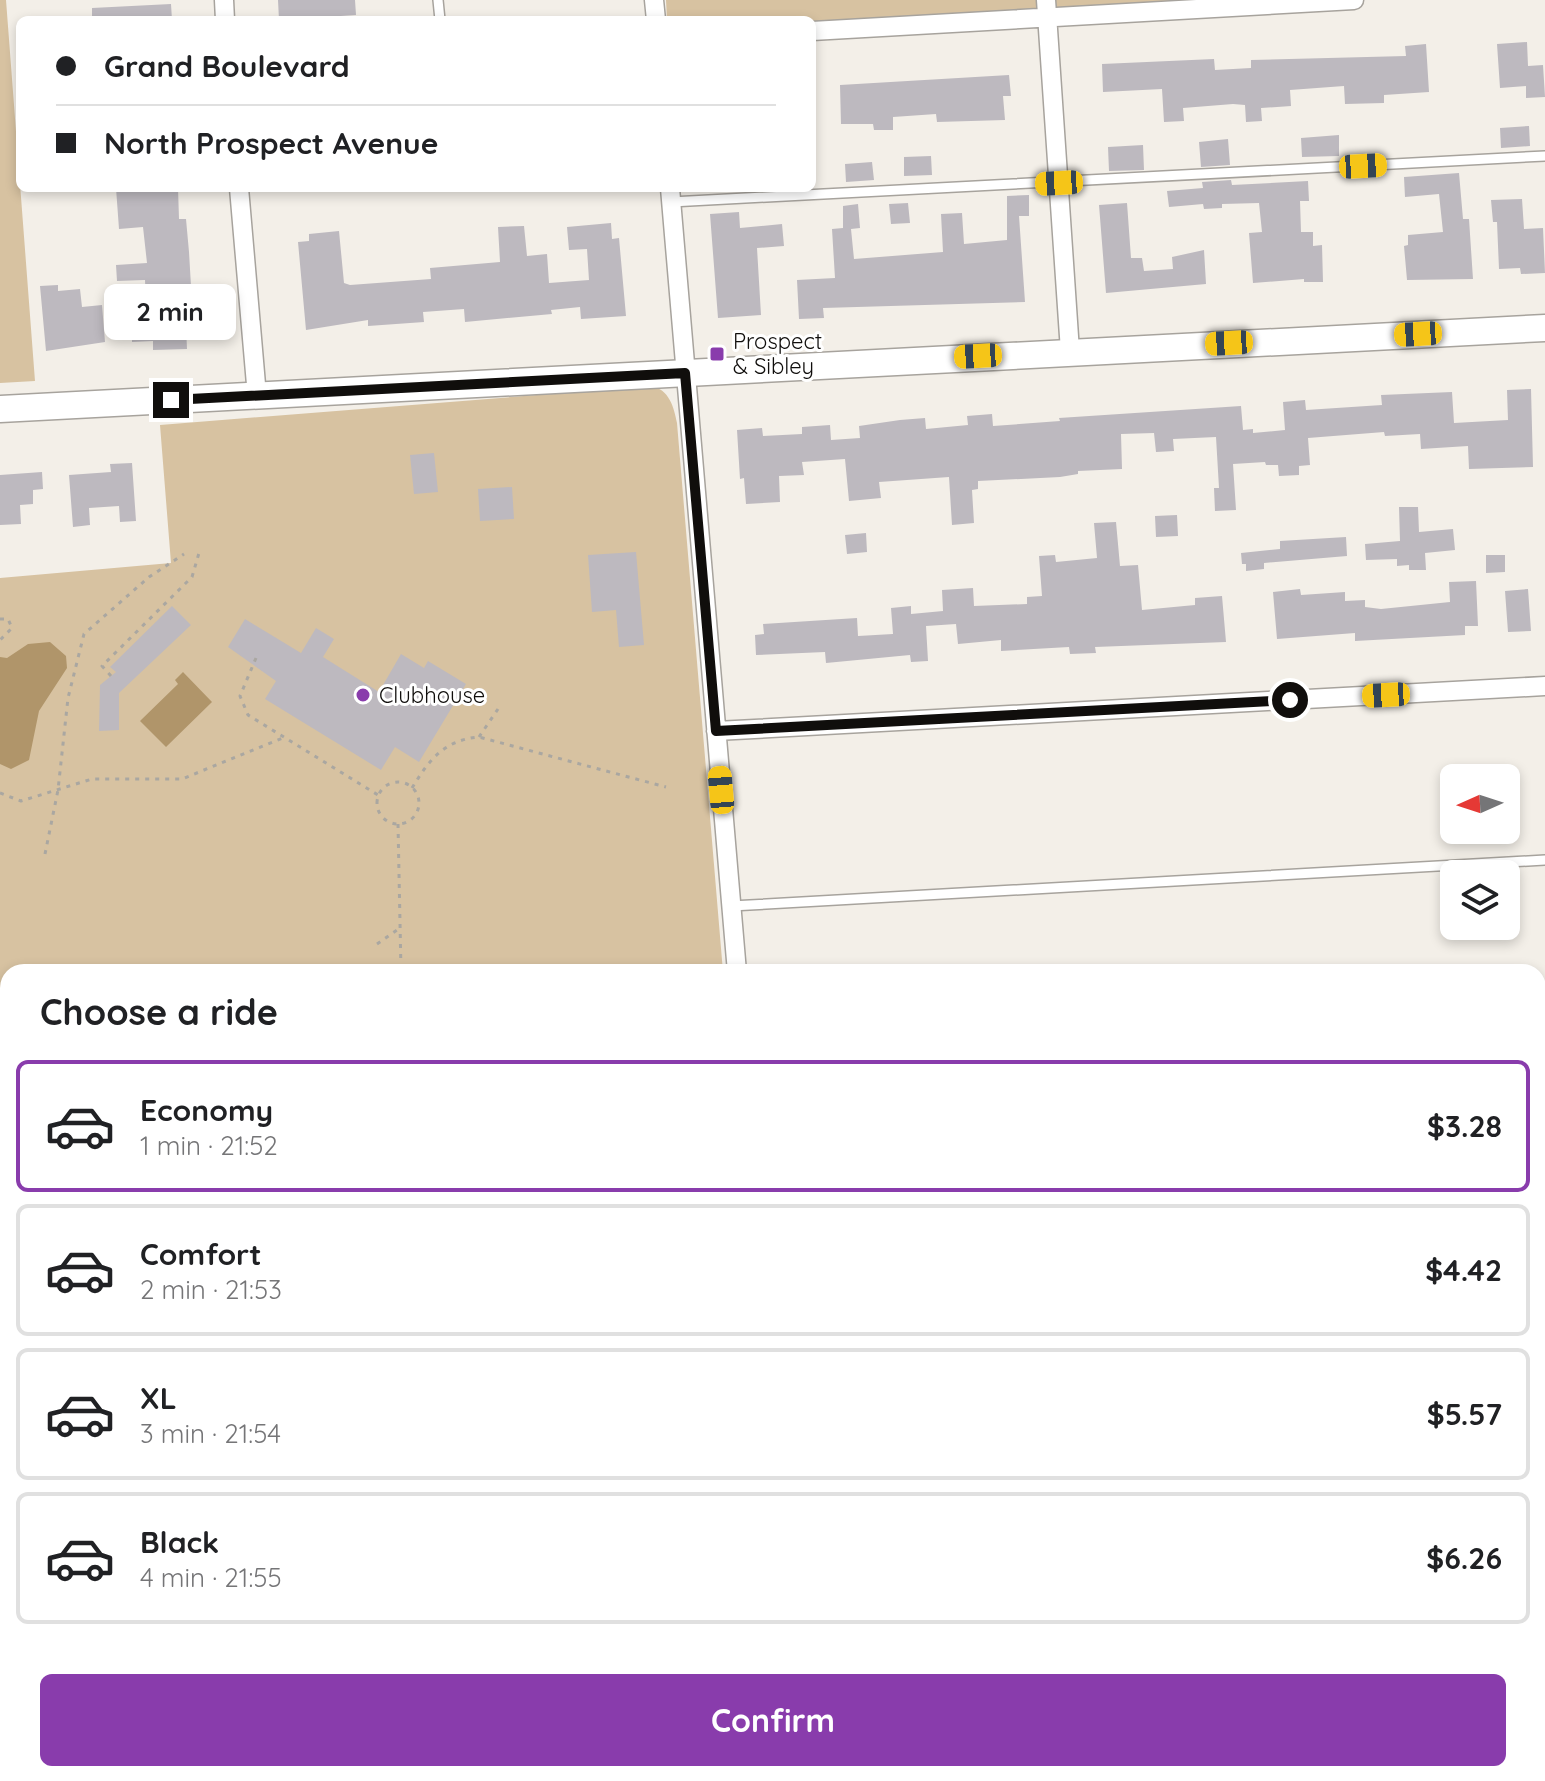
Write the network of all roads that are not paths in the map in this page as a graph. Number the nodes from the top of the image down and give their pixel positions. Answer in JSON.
{"nodes":[{"id":1,"x":1354,"y":0,"type":"edge"},
{"id":2,"x":1046,"y":9,"type":"edge"},
{"id":3,"x":816,"y":31,"type":"edge"},
{"id":4,"x":1545,"y":156,"type":"edge"},
{"id":5,"x":1059,"y":183,"type":"junction"},
{"id":6,"x":816,"y":190,"type":"edge"},
{"id":7,"x":239,"y":192,"type":"edge"},
{"id":8,"x":767,"y":192,"type":"edge"},
{"id":9,"x":670,"y":195,"type":"edge"},
{"id":10,"x":1545,"y":328,"type":"edge"},
{"id":11,"x":1070,"y":351,"type":"junction"},
{"id":12,"x":685,"y":373,"type":"junction"},
{"id":13,"x":257,"y":396,"type":"junction"},
{"id":14,"x":0,"y":409,"type":"edge"},
{"id":15,"x":1545,"y":686,"type":"edge"},
{"id":16,"x":716,"y":731,"type":"junction"},
{"id":17,"x":1545,"y":860,"type":"edge"},
{"id":18,"x":731,"y":906,"type":"junction"},
{"id":19,"x":736,"y":964,"type":"edge"}],
"edges":[{"from":1,"to":2,"type":"street"},
{"from":2,"to":3,"type":"street"},
{"from":2,"to":5,"type":"street"},
{"from":4,"to":5,"type":"lane"},
{"from":5,"to":6,"type":"lane"},
{"from":5,"to":11,"type":"street"},
{"from":7,"to":13,"type":"street"},
{"from":8,"to":9,"type":"lane"},
{"from":9,"to":12,"type":"street"},
{"from":10,"to":11,"type":"street"},
{"from":11,"to":12,"type":"street"},
{"from":12,"to":13,"type":"street"},
{"from":12,"to":16,"type":"street"},
{"from":13,"to":14,"type":"street"},
{"from":15,"to":16,"type":"street"},
{"from":16,"to":18,"type":"street"},
{"from":17,"to":18,"type":"lane"},
{"from":18,"to":19,"type":"street"}]}
